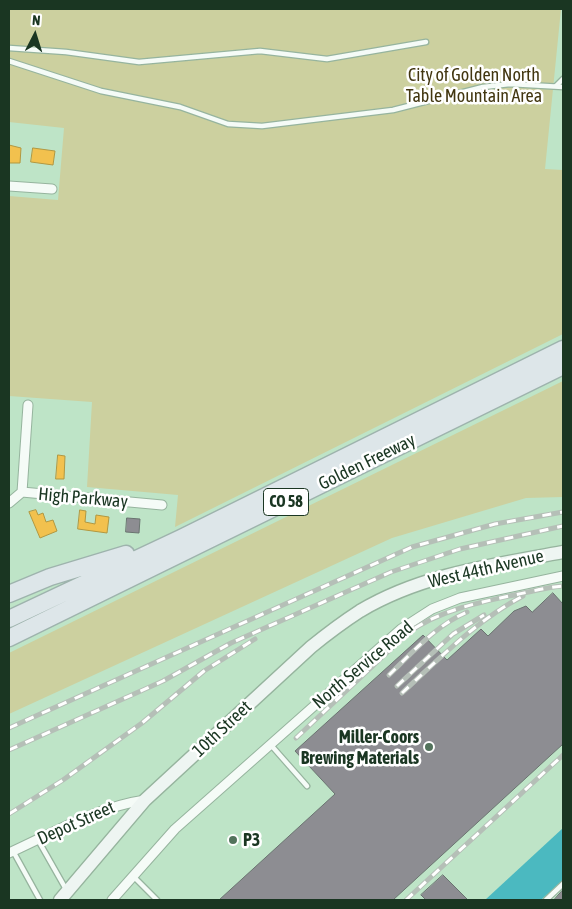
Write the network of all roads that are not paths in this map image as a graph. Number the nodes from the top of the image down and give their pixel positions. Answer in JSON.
{"nodes":[{"id":1,"x":426,"y":42,"type":"dead end"},
{"id":2,"x":9,"y":48,"type":"edge"},
{"id":3,"x":9,"y":61,"type":"edge"},
{"id":4,"x":563,"y":79,"type":"edge"},
{"id":5,"x":556,"y":86,"type":"junction"},
{"id":6,"x":563,"y":87,"type":"edge"},
{"id":7,"x":9,"y":186,"type":"edge"},
{"id":8,"x":52,"y":189,"type":"dead end"},
{"id":9,"x":563,"y":348,"type":"edge"},
{"id":10,"x":563,"y":366,"type":"edge"},
{"id":11,"x":28,"y":405,"type":"dead end"},
{"id":12,"x":22,"y":492,"type":"junction"},
{"id":13,"x":9,"y":503,"type":"edge"},
{"id":14,"x":162,"y":505,"type":"dead end"},
{"id":15,"x":181,"y":538,"type":"junction"},
{"id":16,"x":563,"y":552,"type":"edge"},
{"id":17,"x":563,"y":576,"type":"edge"},
{"id":18,"x":409,"y":588,"type":"joint"},
{"id":19,"x":9,"y":594,"type":"edge"},
{"id":20,"x":9,"y":619,"type":"edge"},
{"id":21,"x":9,"y":638,"type":"edge"},
{"id":22,"x":270,"y":744,"type":"junction"},
{"id":23,"x":307,"y":786,"type":"dead end"},
{"id":24,"x":145,"y":800,"type":"junction"},
{"id":25,"x":38,"y":840,"type":"junction"},
{"id":26,"x":11,"y":852,"type":"edge"},
{"id":27,"x":133,"y":876,"type":"junction"},
{"id":28,"x":563,"y":884,"type":"edge"},
{"id":29,"x":63,"y":895,"type":"edge"},
{"id":30,"x":40,"y":900,"type":"edge"},
{"id":31,"x":112,"y":900,"type":"edge"},
{"id":32,"x":157,"y":900,"type":"edge"},
{"id":33,"x":546,"y":900,"type":"edge"}],
"edges":[{"from":1,"to":2,"type":"lane"},
{"from":3,"to":5,"type":"lane"},
{"from":4,"to":5,"type":"lane"},
{"from":5,"to":6,"type":"lane"},
{"from":7,"to":8,"type":"street"},
{"from":9,"to":15,"type":"highway","name":"Golden Freeway","number":"CO 58"},
{"from":10,"to":21,"type":"highway","name":"Golden Freeway","number":"CO 58"},
{"from":11,"to":12,"type":"street"},
{"from":12,"to":13,"type":"street","name":"High Parkway"},
{"from":12,"to":14,"type":"street","name":"High Parkway"},
{"from":15,"to":19,"type":"highway"},
{"from":15,"to":20,"type":"highway","name":"Golden Freeway","number":"CO 58"},
{"from":16,"to":18,"type":"street","name":"West 44th Avenue"},
{"from":17,"to":22,"type":"street","name":"North Service Road"},
{"from":18,"to":24,"type":"street","name":"10th Street"},
{"from":22,"to":23,"type":"lane"},
{"from":22,"to":27,"type":"street","name":"North Service Road"},
{"from":24,"to":25,"type":"street","name":"Depot Street"},
{"from":24,"to":29,"type":"street","name":"10th Street"},
{"from":25,"to":26,"type":"street","name":"Depot Street"},
{"from":25,"to":29,"type":"lane"},
{"from":26,"to":30,"type":"lane"},
{"from":27,"to":31,"type":"street","name":"North Service Road"},
{"from":27,"to":32,"type":"lane"},
{"from":28,"to":33,"type":"lane"}]}
